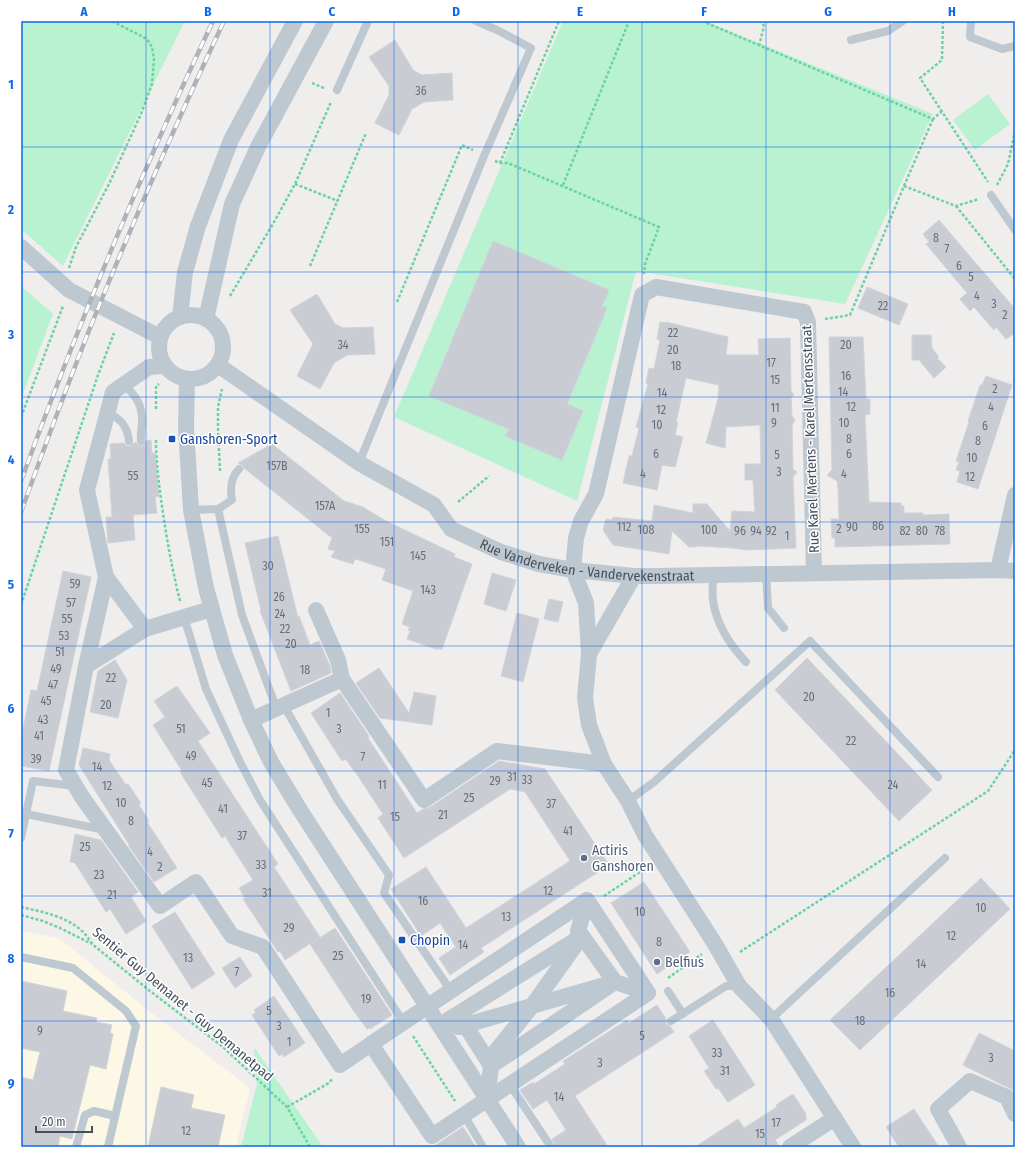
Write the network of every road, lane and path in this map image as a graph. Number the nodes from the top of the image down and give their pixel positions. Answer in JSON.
{"nodes":[{"id":1,"x":112,"y":21,"type":"edge"},
{"id":2,"x":295,"y":21,"type":"edge"},
{"id":3,"x":326,"y":21,"type":"edge"},
{"id":4,"x":368,"y":21,"type":"edge"},
{"id":5,"x":476,"y":21,"type":"edge"},
{"id":6,"x":559,"y":21,"type":"edge"},
{"id":7,"x":629,"y":21,"type":"edge"},
{"id":8,"x":702,"y":21,"type":"edge"},
{"id":9,"x":761,"y":21,"type":"edge"},
{"id":10,"x":903,"y":21,"type":"edge"},
{"id":11,"x":943,"y":21,"type":"edge"},
{"id":12,"x":971,"y":21,"type":"edge"},
{"id":13,"x":851,"y":40,"type":"dead end"},
{"id":14,"x":759,"y":46,"type":"junction"},
{"id":15,"x":1015,"y":46,"type":"edge"},
{"id":16,"x":296,"y":76,"type":"junction"},
{"id":17,"x":328,"y":90,"type":"dead end"},
{"id":18,"x":337,"y":90,"type":"dead end"},
{"id":19,"x":331,"y":100,"type":"dead end"},
{"id":20,"x":942,"y":111,"type":"junction"},
{"id":21,"x":933,"y":119,"type":"junction"},
{"id":22,"x":1015,"y":131,"type":"edge"},
{"id":23,"x":366,"y":133,"type":"dead end"},
{"id":24,"x":484,"y":156,"type":"junction"},
{"id":25,"x":500,"y":163,"type":"junction"},
{"id":26,"x":295,"y":184,"type":"junction"},
{"id":27,"x":563,"y":186,"type":"junction"},
{"id":28,"x":904,"y":186,"type":"junction"},
{"id":29,"x":992,"y":193,"type":"junction"},
{"id":30,"x":338,"y":202,"type":"junction"},
{"id":31,"x":956,"y":206,"type":"junction"},
{"id":32,"x":1015,"y":230,"type":"edge"},
{"id":33,"x":21,"y":247,"type":"edge"},
{"id":34,"x":310,"y":266,"type":"dead end"},
{"id":35,"x":1015,"y":279,"type":"edge"},
{"id":36,"x":66,"y":288,"type":"junction"},
{"id":37,"x":642,"y":295,"type":"junction"},
{"id":38,"x":230,"y":296,"type":"dead end"},
{"id":39,"x":397,"y":302,"type":"dead end"},
{"id":40,"x":180,"y":317,"type":"junction"},
{"id":41,"x":206,"y":319,"type":"junction"},
{"id":42,"x":808,"y":322,"type":"junction"},
{"id":43,"x":160,"y":337,"type":"junction"},
{"id":44,"x":112,"y":339,"type":"dead end"},
{"id":45,"x":218,"y":365,"type":"junction"},
{"id":46,"x":175,"y":373,"type":"junction"},
{"id":47,"x":124,"y":384,"type":"junction"},
{"id":48,"x":222,"y":388,"type":"dead end"},
{"id":49,"x":107,"y":411,"type":"junction"},
{"id":50,"x":156,"y":416,"type":"dead end"},
{"id":51,"x":21,"y":417,"type":"edge"},
{"id":52,"x":156,"y":439,"type":"dead end"},
{"id":53,"x":141,"y":440,"type":"dead end"},
{"id":54,"x":129,"y":441,"type":"dead end"},
{"id":55,"x":359,"y":463,"type":"junction"},
{"id":56,"x":238,"y":469,"type":"dead end"},
{"id":57,"x":220,"y":476,"type":"dead end"},
{"id":58,"x":489,"y":476,"type":"dead end"},
{"id":59,"x":1015,"y":495,"type":"edge"},
{"id":60,"x":458,"y":502,"type":"dead end"},
{"id":61,"x":218,"y":509,"type":"junction"},
{"id":62,"x":191,"y":510,"type":"junction"},
{"id":63,"x":573,"y":570,"type":"junction"},
{"id":64,"x":998,"y":570,"type":"junction"},
{"id":65,"x":1015,"y":571,"type":"edge"},
{"id":66,"x":814,"y":573,"type":"junction"},
{"id":67,"x":766,"y":574,"type":"junction"},
{"id":68,"x":712,"y":575,"type":"junction"},
{"id":69,"x":634,"y":576,"type":"junction"},
{"id":70,"x":106,"y":577,"type":"junction"},
{"id":71,"x":21,"y":605,"type":"edge"},
{"id":72,"x":212,"y":609,"type":"junction"},
{"id":73,"x":316,"y":610,"type":"dead end"},
{"id":74,"x":184,"y":617,"type":"junction"},
{"id":75,"x":784,"y":628,"type":"dead end"},
{"id":76,"x":145,"y":629,"type":"junction"},
{"id":77,"x":589,"y":654,"type":"junction"},
{"id":78,"x":746,"y":662,"type":"dead end"},
{"id":79,"x":86,"y":666,"type":"junction"},
{"id":80,"x":342,"y":679,"type":"junction"},
{"id":81,"x":281,"y":707,"type":"junction"},
{"id":82,"x":251,"y":720,"type":"junction"},
{"id":83,"x":1015,"y":750,"type":"edge"},
{"id":84,"x":604,"y":764,"type":"junction"},
{"id":85,"x":938,"y":777,"type":"dead end"},
{"id":86,"x":76,"y":787,"type":"junction"},
{"id":87,"x":628,"y":801,"type":"junction"},
{"id":88,"x":26,"y":814,"type":"junction"},
{"id":89,"x":106,"y":830,"type":"junction"},
{"id":90,"x":21,"y":838,"type":"edge"},
{"id":91,"x":660,"y":858,"type":"junction"},
{"id":92,"x":945,"y":858,"type":"dead end"},
{"id":93,"x":589,"y":903,"type":"junction"},
{"id":94,"x":21,"y":907,"type":"edge"},
{"id":95,"x":21,"y":915,"type":"edge"},
{"id":96,"x":582,"y":936,"type":"junction"},
{"id":97,"x":92,"y":944,"type":"junction"},
{"id":98,"x":715,"y":944,"type":"junction"},
{"id":99,"x":21,"y":957,"type":"edge"},
{"id":100,"x":725,"y":962,"type":"junction"},
{"id":101,"x":616,"y":982,"type":"junction"},
{"id":102,"x":739,"y":986,"type":"junction"},
{"id":103,"x":451,"y":991,"type":"junction"},
{"id":104,"x":668,"y":991,"type":"dead end"},
{"id":105,"x":648,"y":992,"type":"junction"},
{"id":106,"x":532,"y":1006,"type":"junction"},
{"id":107,"x":427,"y":1007,"type":"junction"},
{"id":108,"x":683,"y":1014,"type":"junction"},
{"id":109,"x":771,"y":1019,"type":"junction"},
{"id":110,"x":455,"y":1021,"type":"junction"},
{"id":111,"x":671,"y":1021,"type":"dead end"},
{"id":112,"x":404,"y":1023,"type":"junction"},
{"id":113,"x":371,"y":1044,"type":"junction"},
{"id":114,"x":490,"y":1064,"type":"junction"},
{"id":115,"x":340,"y":1065,"type":"junction"},
{"id":116,"x":510,"y":1085,"type":"junction"},
{"id":117,"x":487,"y":1100,"type":"junction"},
{"id":118,"x":287,"y":1107,"type":"junction"},
{"id":119,"x":1015,"y":1114,"type":"edge"},
{"id":120,"x":464,"y":1115,"type":"junction"},
{"id":121,"x":115,"y":1116,"type":"junction"},
{"id":122,"x":835,"y":1118,"type":"junction"},
{"id":123,"x":427,"y":1142,"type":"edge"},
{"id":124,"x":76,"y":1147,"type":"edge"},
{"id":125,"x":108,"y":1147,"type":"edge"},
{"id":126,"x":310,"y":1147,"type":"edge"},
{"id":127,"x":483,"y":1147,"type":"edge"},
{"id":128,"x":518,"y":1147,"type":"edge"},
{"id":129,"x":551,"y":1147,"type":"edge"},
{"id":130,"x":790,"y":1147,"type":"edge"},
{"id":131,"x":853,"y":1147,"type":"edge"},
{"id":132,"x":959,"y":1147,"type":"edge"}],
"edges":[{"from":1,"to":36,"type":"path"},
{"from":2,"to":40,"type":"street"},
{"from":3,"to":16,"type":"street"},
{"from":4,"to":18,"type":"lane"},
{"from":5,"to":24,"type":"lane"},
{"from":6,"to":25,"type":"path"},
{"from":7,"to":27,"type":"path"},
{"from":8,"to":14,"type":"path"},
{"from":9,"to":14,"type":"path"},
{"from":10,"to":13,"type":"lane"},
{"from":11,"to":20,"type":"path"},
{"from":12,"to":15,"type":"lane"},
{"from":14,"to":21,"type":"path"},
{"from":16,"to":17,"type":"path"},
{"from":16,"to":41,"type":"street"},
{"from":19,"to":26,"type":"path"},
{"from":20,"to":21,"type":"path"},
{"from":20,"to":29,"type":"path"},
{"from":21,"to":28,"type":"path"},
{"from":22,"to":29,"type":"path"},
{"from":23,"to":30,"type":"path"},
{"from":24,"to":25,"type":"path"},
{"from":24,"to":39,"type":"path"},
{"from":24,"to":55,"type":"lane"},
{"from":25,"to":27,"type":"path"},
{"from":26,"to":30,"type":"path"},
{"from":26,"to":38,"type":"path"},
{"from":27,"to":37,"type":"path"},
{"from":28,"to":31,"type":"path"},
{"from":28,"to":42,"type":"path"},
{"from":29,"to":31,"type":"path"},
{"from":29,"to":32,"type":"lane"},
{"from":30,"to":34,"type":"path"},
{"from":31,"to":35,"type":"path"},
{"from":33,"to":36,"type":"street"},
{"from":36,"to":43,"type":"street"},
{"from":36,"to":51,"type":"path"},
{"from":37,"to":42,"type":"street","name":"Rue Karel Mertens - Karel Mertensstraat"},
{"from":37,"to":63,"type":"street"},
{"from":40,"to":41,"type":"street"},
{"from":40,"to":43,"type":"street"},
{"from":41,"to":45,"type":"street"},
{"from":42,"to":66,"type":"street","name":"Rue Karel Mertens - Karel Mertensstraat"},
{"from":43,"to":46,"type":"street"},
{"from":44,"to":71,"type":"path"},
{"from":45,"to":46,"type":"street"},
{"from":45,"to":55,"type":"street","name":"Rue Vanderveken - Vandervekenstraat"},
{"from":46,"to":47,"type":"street"},
{"from":46,"to":50,"type":"path"},
{"from":46,"to":62,"type":"street"},
{"from":47,"to":49,"type":"street"},
{"from":47,"to":53,"type":"lane"},
{"from":48,"to":57,"type":"path"},
{"from":49,"to":54,"type":"lane"},
{"from":49,"to":70,"type":"street"},
{"from":52,"to":74,"type":"path"},
{"from":55,"to":63,"type":"street","name":"Rue Vanderveken - Vandervekenstraat"},
{"from":56,"to":61,"type":"lane"},
{"from":58,"to":60,"type":"path"},
{"from":59,"to":64,"type":"street"},
{"from":61,"to":62,"type":"lane"},
{"from":61,"to":81,"type":"lane"},
{"from":62,"to":72,"type":"street"},
{"from":63,"to":69,"type":"street","name":"Rue Vanderveken - Vandervekenstraat"},
{"from":63,"to":77,"type":"street"},
{"from":64,"to":65,"type":"street","name":"Rue Vanderveken - Vandervekenstraat"},
{"from":64,"to":66,"type":"street","name":"Rue Vanderveken - Vandervekenstraat"},
{"from":66,"to":67,"type":"street","name":"Rue Vanderveken - Vandervekenstraat"},
{"from":67,"to":68,"type":"street","name":"Rue Vanderveken - Vandervekenstraat"},
{"from":67,"to":75,"type":"lane"},
{"from":68,"to":69,"type":"street","name":"Rue Vanderveken - Vandervekenstraat"},
{"from":68,"to":78,"type":"lane"},
{"from":69,"to":77,"type":"street"},
{"from":70,"to":76,"type":"street"},
{"from":70,"to":79,"type":"street"},
{"from":72,"to":74,"type":"street"},
{"from":72,"to":82,"type":"street"},
{"from":73,"to":80,"type":"street"},
{"from":74,"to":76,"type":"street"},
{"from":74,"to":112,"type":"lane"},
{"from":76,"to":79,"type":"street"},
{"from":77,"to":84,"type":"street"},
{"from":79,"to":86,"type":"street"},
{"from":80,"to":81,"type":"street"},
{"from":80,"to":84,"type":"street"},
{"from":81,"to":82,"type":"street"},
{"from":81,"to":103,"type":"lane"},
{"from":82,"to":107,"type":"street"},
{"from":83,"to":100,"type":"path"},
{"from":84,"to":87,"type":"street"},
{"from":85,"to":87,"type":"lane"},
{"from":86,"to":88,"type":"lane"},
{"from":86,"to":89,"type":"street"},
{"from":87,"to":91,"type":"street"},
{"from":88,"to":89,"type":"lane"},
{"from":88,"to":90,"type":"lane"},
{"from":89,"to":115,"type":"street"},
{"from":91,"to":93,"type":"path"},
{"from":91,"to":98,"type":"street"},
{"from":92,"to":109,"type":"lane"},
{"from":93,"to":96,"type":"street"},
{"from":93,"to":103,"type":"street"},
{"from":93,"to":105,"type":"street"},
{"from":94,"to":97,"type":"path","name":"Sentier Guy Demanet - Guy Demanetpad"},
{"from":95,"to":97,"type":"path"},
{"from":96,"to":101,"type":"street"},
{"from":96,"to":106,"type":"street"},
{"from":96,"to":110,"type":"street"},
{"from":97,"to":118,"type":"path","name":"Sentier Guy Demanet - Guy Demanetpad"},
{"from":98,"to":100,"type":"street"},
{"from":98,"to":105,"type":"path"},
{"from":99,"to":121,"type":"lane"},
{"from":100,"to":102,"type":"street"},
{"from":101,"to":105,"type":"street"},
{"from":101,"to":106,"type":"street"},
{"from":101,"to":114,"type":"street"},
{"from":102,"to":108,"type":"lane"},
{"from":102,"to":109,"type":"street"},
{"from":103,"to":107,"type":"street"},
{"from":104,"to":108,"type":"lane"},
{"from":105,"to":116,"type":"street"},
{"from":106,"to":110,"type":"street"},
{"from":106,"to":114,"type":"street"},
{"from":107,"to":112,"type":"street"},
{"from":107,"to":117,"type":"street"},
{"from":108,"to":111,"type":"lane"},
{"from":109,"to":122,"type":"street"},
{"from":110,"to":114,"type":"street"},
{"from":112,"to":113,"type":"street"},
{"from":112,"to":120,"type":"path"},
{"from":113,"to":115,"type":"street"},
{"from":113,"to":123,"type":"street"},
{"from":114,"to":117,"type":"street"},
{"from":115,"to":118,"type":"path"},
{"from":116,"to":117,"type":"street"},
{"from":116,"to":129,"type":"lane"},
{"from":117,"to":120,"type":"street"},
{"from":117,"to":128,"type":"street"},
{"from":118,"to":126,"type":"path","name":"Sentier Guy Demanet - Guy Demanetpad"},
{"from":119,"to":132,"type":"street"},
{"from":120,"to":123,"type":"street"},
{"from":120,"to":127,"type":"lane"},
{"from":121,"to":124,"type":"lane"},
{"from":121,"to":125,"type":"lane"},
{"from":122,"to":130,"type":"street"},
{"from":122,"to":131,"type":"street"}]}
